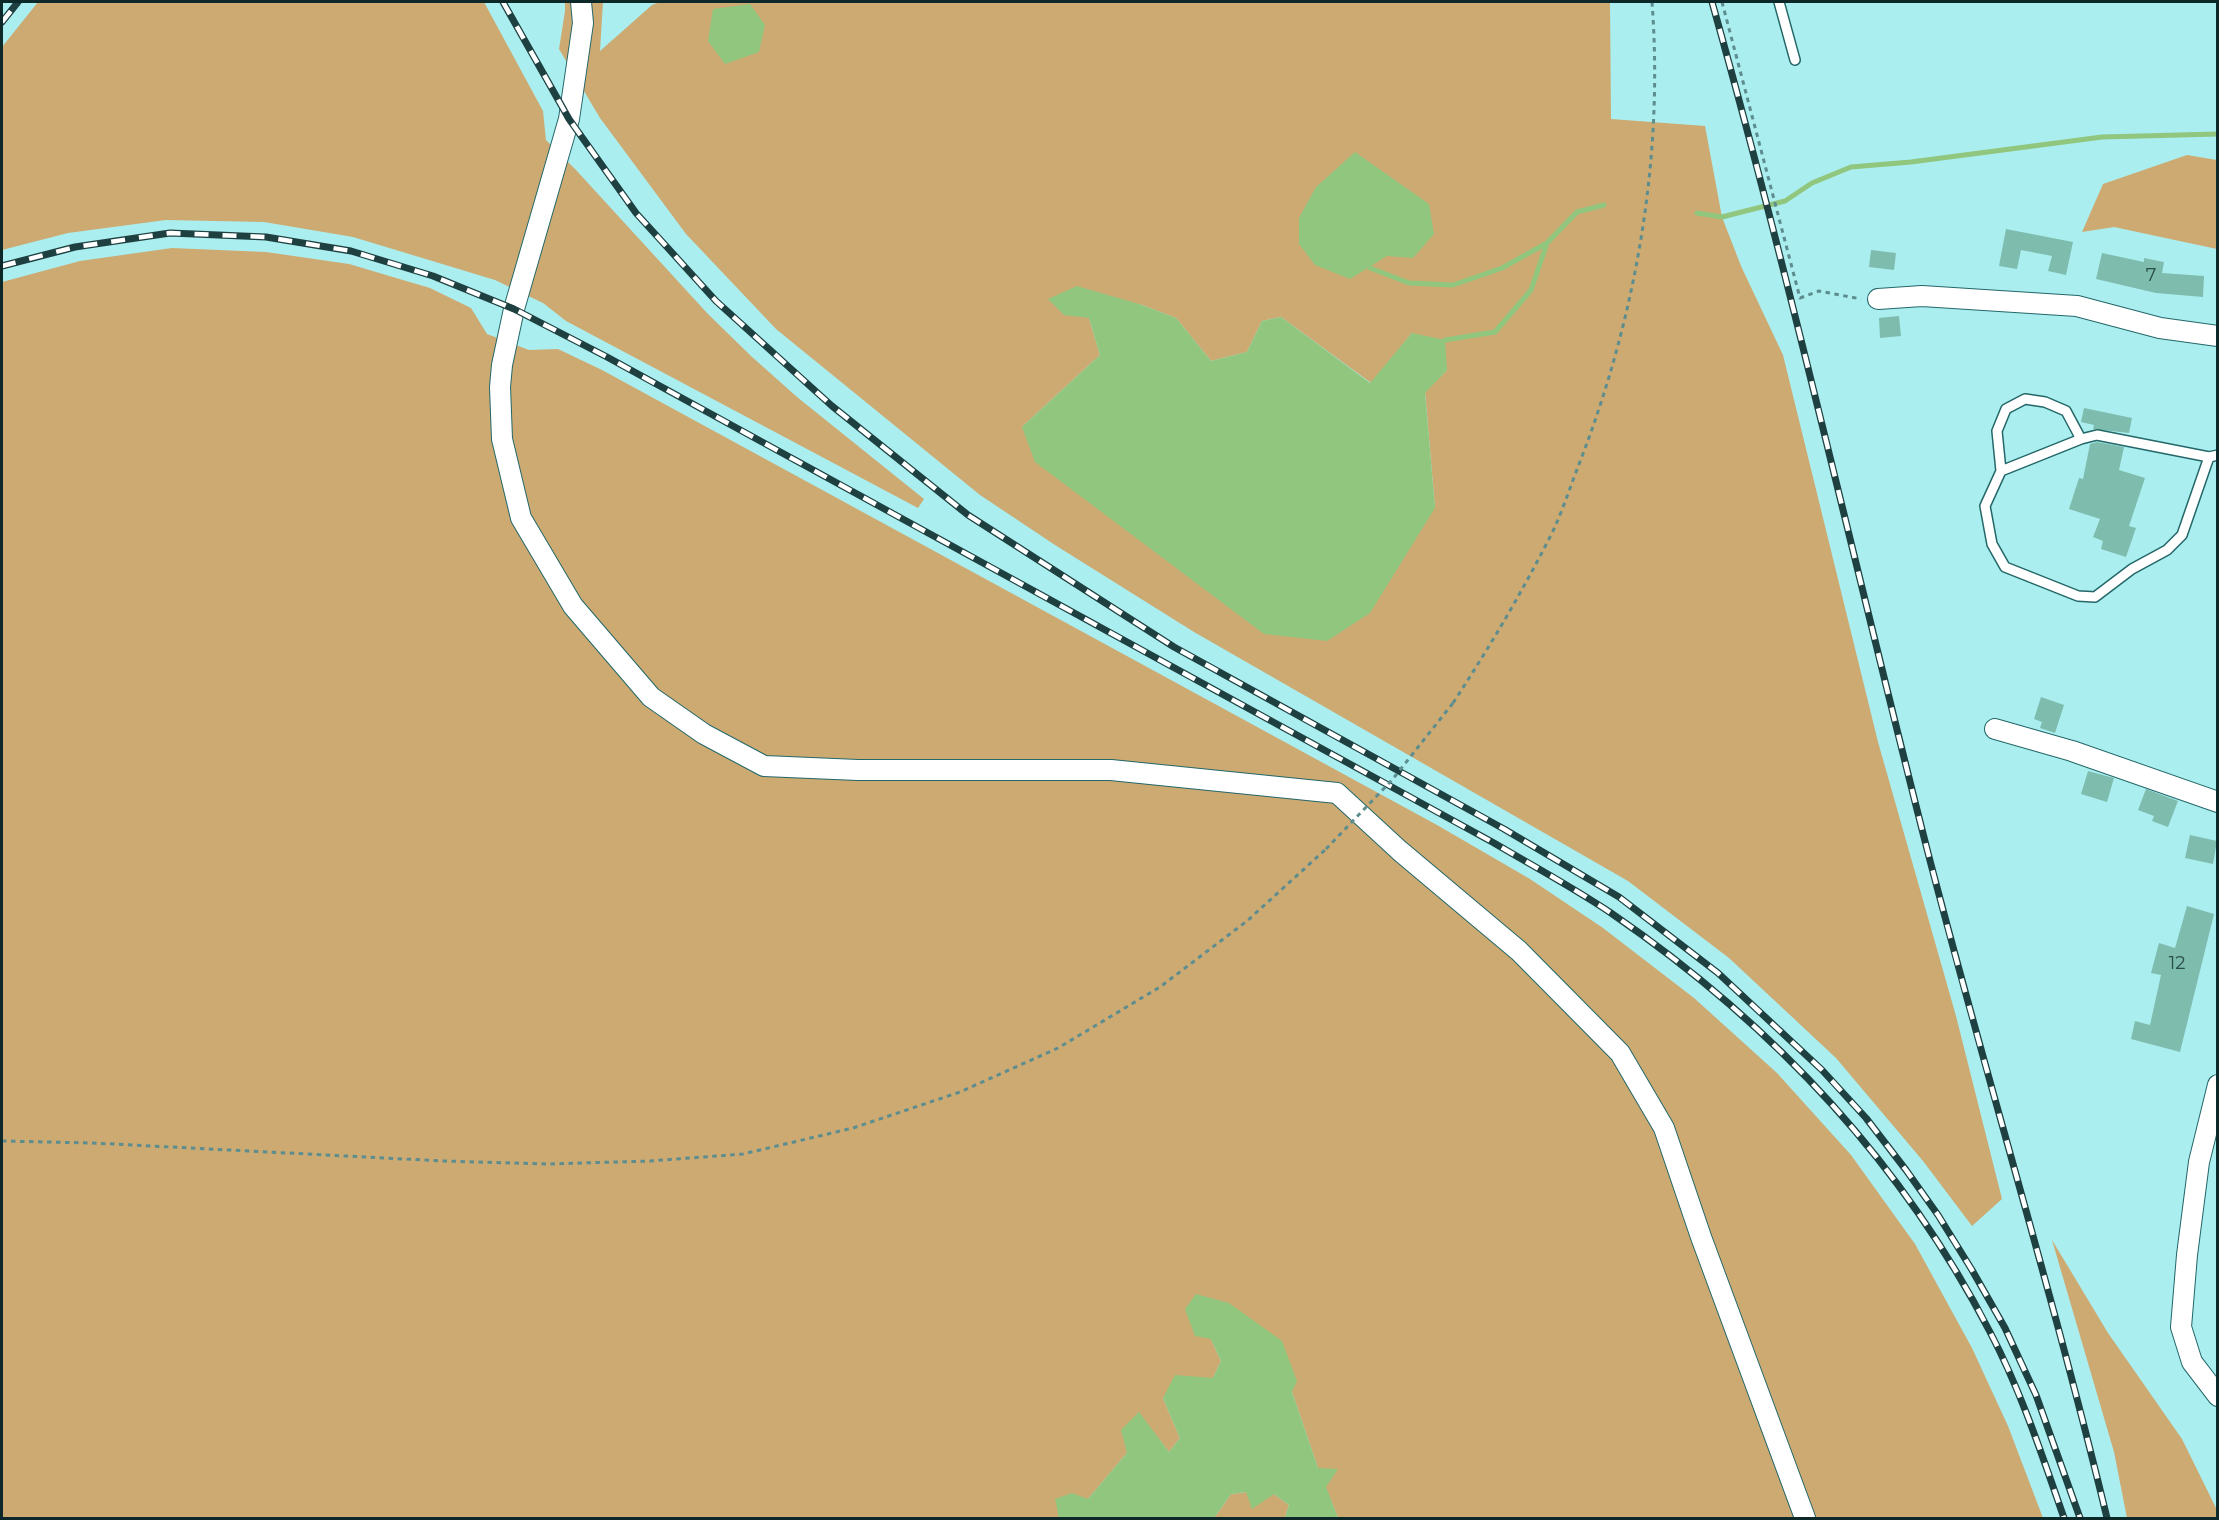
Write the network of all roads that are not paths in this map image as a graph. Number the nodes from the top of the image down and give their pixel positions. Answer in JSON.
{"nodes":[{"id":1,"x":581,"y":2,"type":"edge"},
{"id":2,"x":1779,"y":2,"type":"edge"},
{"id":3,"x":1795,"y":60,"type":"dead end"},
{"id":4,"x":1878,"y":299,"type":"road end"},
{"id":5,"x":2217,"y":336,"type":"edge"},
{"id":6,"x":2081,"y":440,"type":"junction"},
{"id":7,"x":2213,"y":456,"type":"edge"},
{"id":8,"x":2001,"y":471,"type":"junction"},
{"id":9,"x":1995,"y":729,"type":"dead end"},
{"id":10,"x":2217,"y":802,"type":"edge"},
{"id":11,"x":2217,"y":1085,"type":"edge"},
{"id":12,"x":2217,"y":1396,"type":"edge"},
{"id":13,"x":1805,"y":1518,"type":"edge"}],
"edges":[{"from":1,"to":13,"type":"street"},
{"from":2,"to":3,"type":"lane"},
{"from":4,"to":5,"type":"street"},
{"from":6,"to":7,"type":"lane"},
{"from":6,"to":8,"type":"lane"},
{"from":6,"to":8,"type":"lane"},
{"from":7,"to":8,"type":"lane"},
{"from":9,"to":10,"type":"street"},
{"from":11,"to":12,"type":"street"}]}
